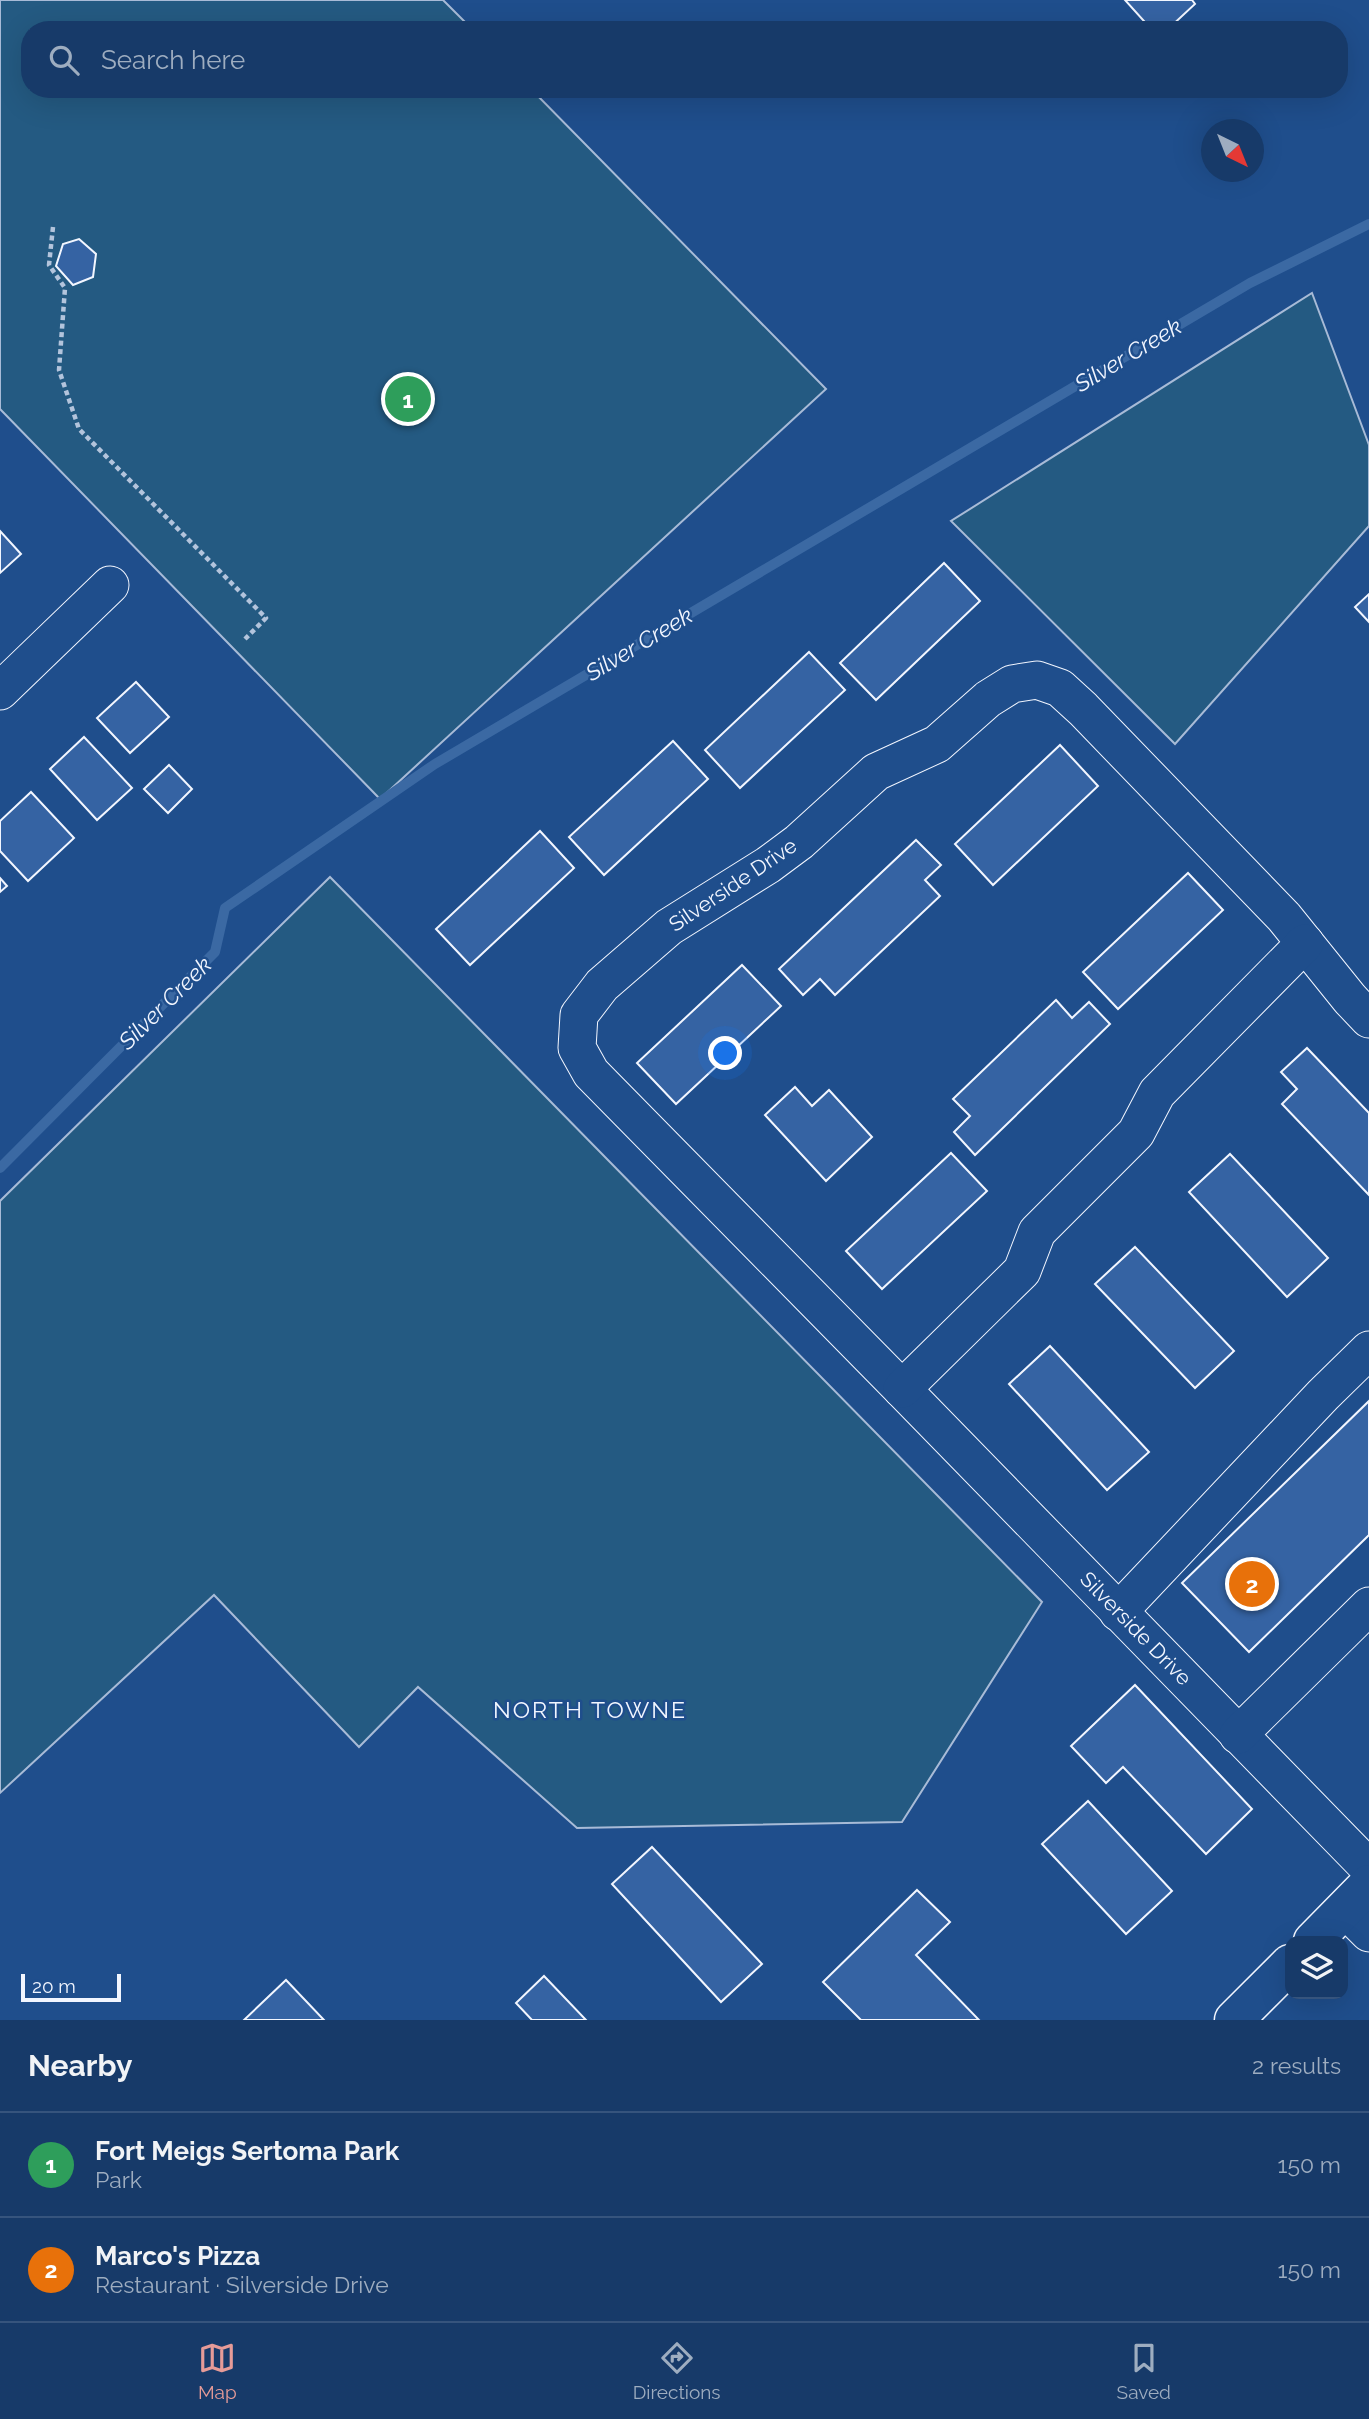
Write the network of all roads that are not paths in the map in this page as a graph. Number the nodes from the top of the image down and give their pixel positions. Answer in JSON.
{"nodes":[{"id":1,"x":110,"y":585,"type":"dead end"},
{"id":2,"x":0,"y":691,"type":"edge"},
{"id":3,"x":1305,"y":943,"type":"junction"},
{"id":4,"x":1369,"y":1019,"type":"edge"},
{"id":5,"x":1369,"y":1350,"type":"edge"},
{"id":6,"x":902,"y":1389,"type":"junction"},
{"id":7,"x":1369,"y":1606,"type":"edge"},
{"id":8,"x":1118,"y":1612,"type":"junction"},
{"id":9,"x":1238,"y":1735,"type":"junction"},
{"id":10,"x":1369,"y":1868,"type":"edge"},
{"id":11,"x":1361,"y":1909,"type":"edge"},
{"id":12,"x":1320,"y":1936,"type":"edge"},
{"id":13,"x":1285,"y":1969,"type":"edge"},
{"id":14,"x":1234,"y":2020,"type":"edge"}],
"edges":[{"from":1,"to":2,"type":"street"},
{"from":3,"to":4,"type":"street","name":"Silverside Drive"},
{"from":3,"to":6,"type":"street"},
{"from":3,"to":6,"type":"street","name":"Silverside Drive"},
{"from":5,"to":8,"type":"street"},
{"from":6,"to":8,"type":"street","name":"Silverside Drive"},
{"from":7,"to":9,"type":"street"},
{"from":8,"to":9,"type":"street","name":"Silverside Drive"},
{"from":9,"to":10,"type":"street","name":"Silverside Drive"},
{"from":11,"to":12,"type":"main road"},
{"from":13,"to":14,"type":"main road"}]}
